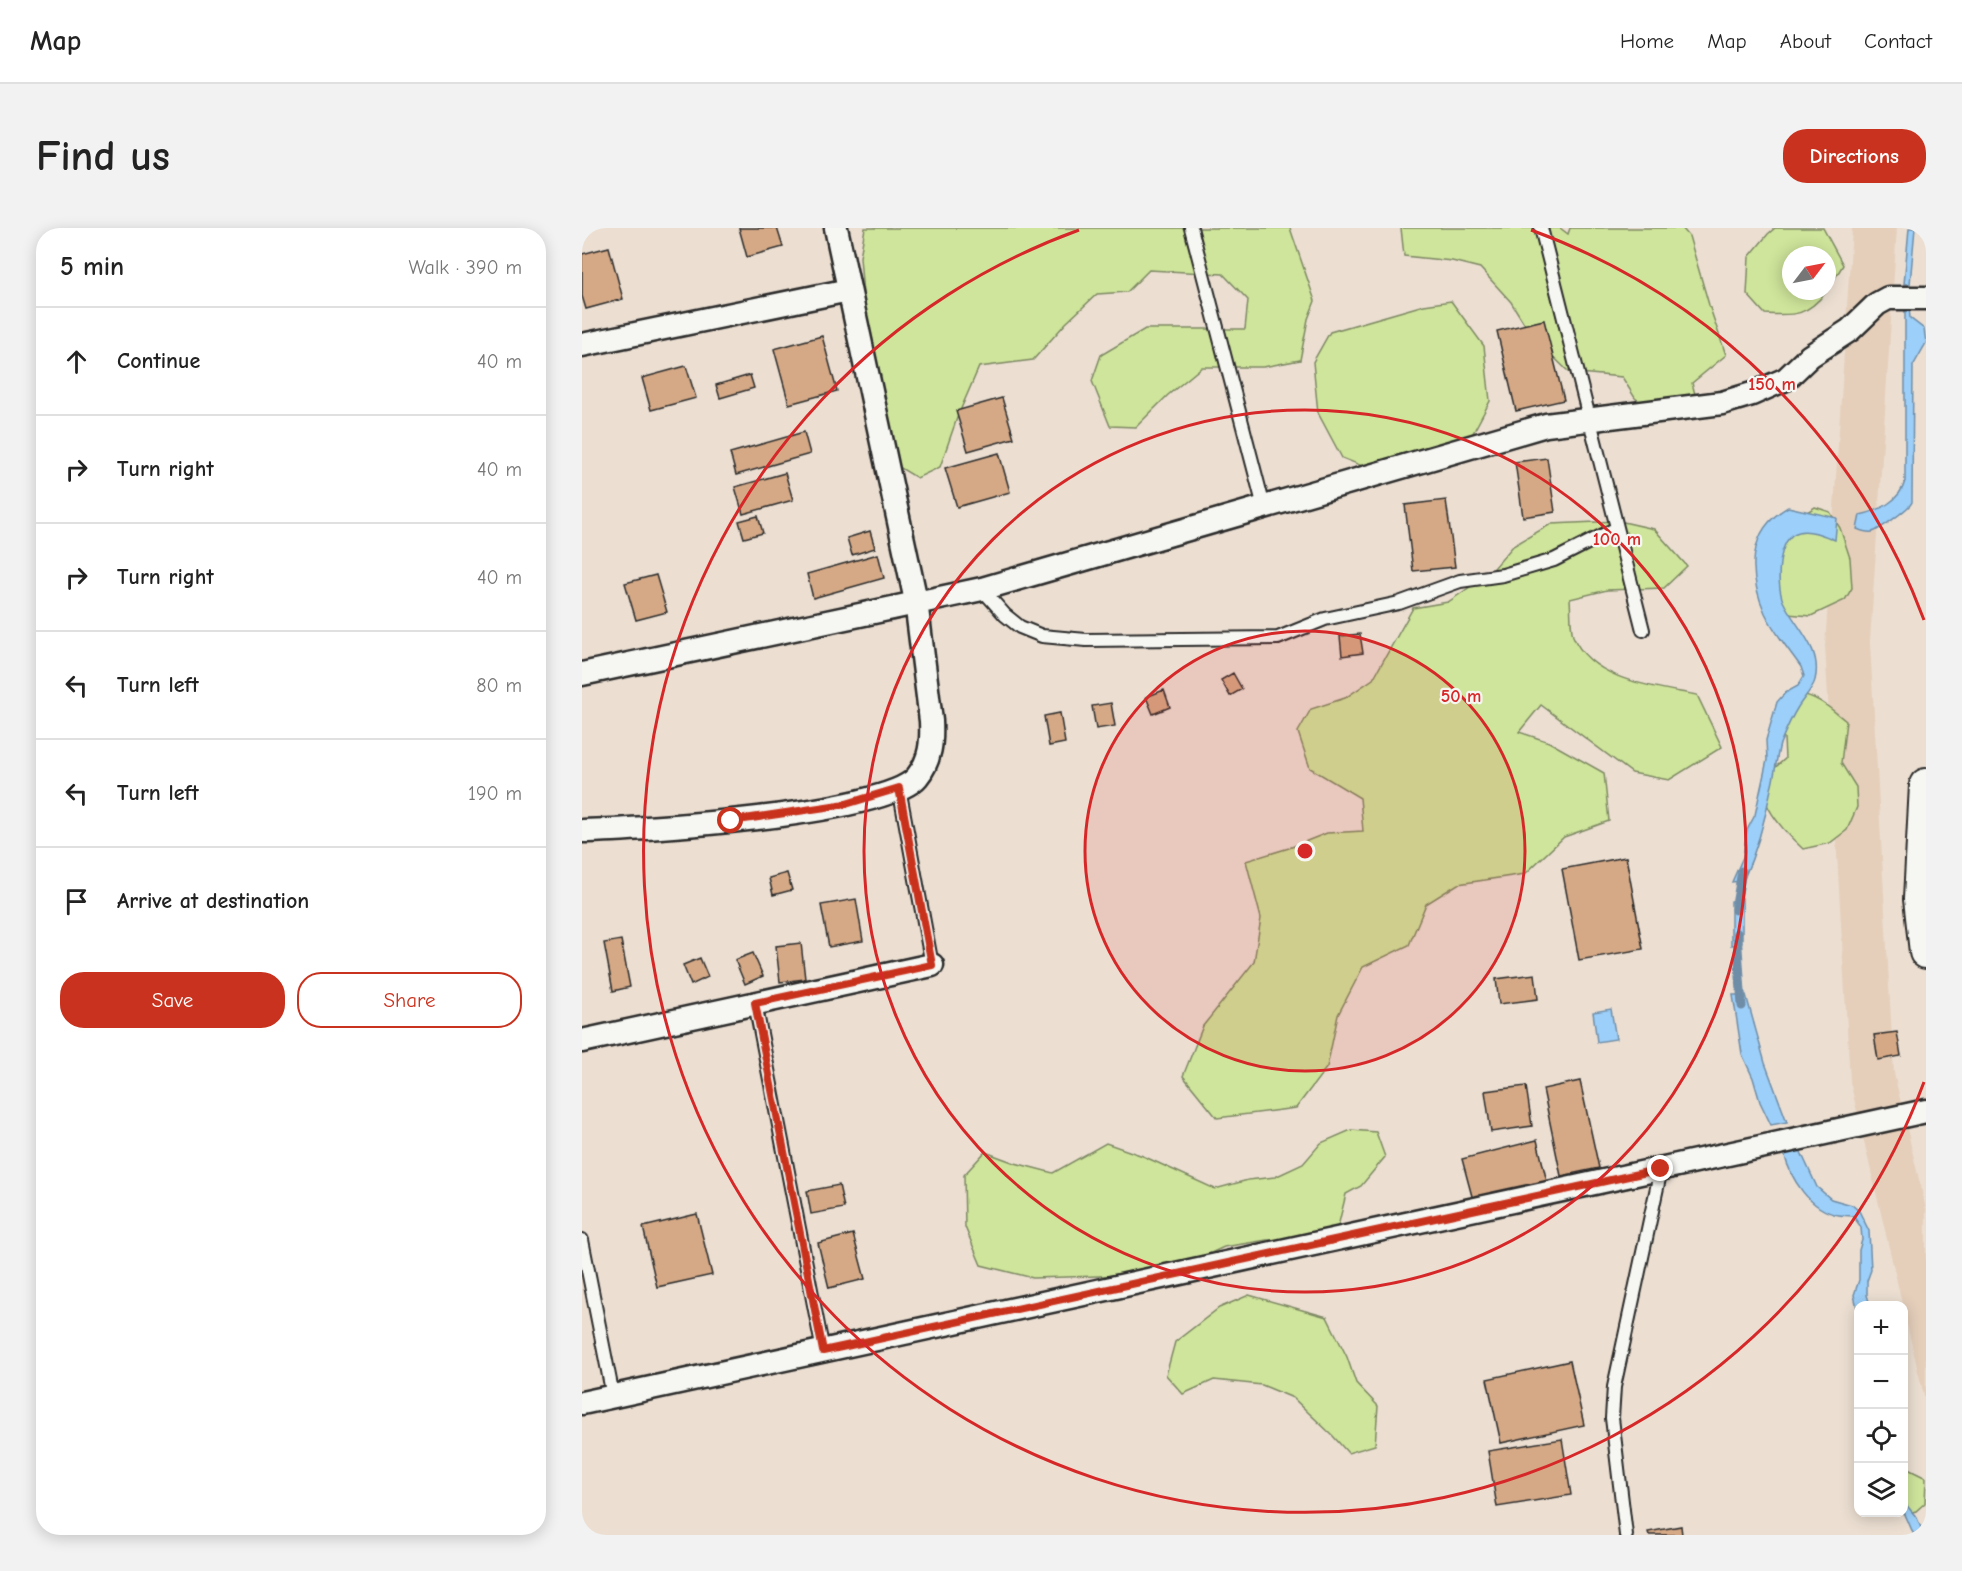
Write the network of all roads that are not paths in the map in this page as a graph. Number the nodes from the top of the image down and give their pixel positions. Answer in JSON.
{"nodes":[{"id":1,"x":836,"y":228,"type":"edge"},
{"id":2,"x":1191,"y":228,"type":"edge"},
{"id":3,"x":1541,"y":228,"type":"edge"},
{"id":4,"x":849,"y":290,"type":"junction"},
{"id":5,"x":1926,"y":298,"type":"edge"},
{"id":6,"x":582,"y":345,"type":"edge"},
{"id":7,"x":1589,"y":419,"type":"junction"},
{"id":8,"x":1264,"y":507,"type":"junction"},
{"id":9,"x":1617,"y":528,"type":"junction"},
{"id":10,"x":982,"y":588,"type":"junction"},
{"id":11,"x":916,"y":601,"type":"junction"},
{"id":12,"x":1643,"y":630,"type":"dead end"},
{"id":13,"x":582,"y":674,"type":"edge"},
{"id":14,"x":1926,"y":784,"type":"edge"},
{"id":15,"x":899,"y":788,"type":"junction"},
{"id":16,"x":582,"y":831,"type":"edge"},
{"id":17,"x":1926,"y":952,"type":"edge"},
{"id":18,"x":932,"y":965,"type":"joint"},
{"id":19,"x":755,"y":1003,"type":"junction"},
{"id":20,"x":582,"y":1041,"type":"edge"},
{"id":21,"x":1926,"y":1111,"type":"edge"},
{"id":22,"x":1661,"y":1169,"type":"junction"},
{"id":23,"x":582,"y":1240,"type":"edge"},
{"id":24,"x":823,"y":1351,"type":"junction"},
{"id":25,"x":613,"y":1396,"type":"junction"},
{"id":26,"x":582,"y":1403,"type":"edge"},
{"id":27,"x":1626,"y":1535,"type":"edge"}],
"edges":[{"from":1,"to":4,"type":"street"},
{"from":2,"to":8,"type":"lane"},
{"from":3,"to":7,"type":"lane"},
{"from":4,"to":6,"type":"street"},
{"from":4,"to":11,"type":"street"},
{"from":5,"to":7,"type":"street"},
{"from":7,"to":8,"type":"street"},
{"from":7,"to":9,"type":"lane"},
{"from":8,"to":10,"type":"street"},
{"from":9,"to":10,"type":"lane"},
{"from":9,"to":12,"type":"lane"},
{"from":10,"to":11,"type":"street"},
{"from":11,"to":13,"type":"street"},
{"from":11,"to":15,"type":"street"},
{"from":14,"to":17,"type":"main road"},
{"from":15,"to":16,"type":"street"},
{"from":15,"to":18,"type":"lane"},
{"from":18,"to":19,"type":"street"},
{"from":19,"to":20,"type":"street"},
{"from":19,"to":24,"type":"lane"},
{"from":21,"to":22,"type":"street"},
{"from":22,"to":24,"type":"street"},
{"from":22,"to":27,"type":"lane"},
{"from":23,"to":25,"type":"lane"},
{"from":24,"to":25,"type":"street"},
{"from":25,"to":26,"type":"street"}]}
